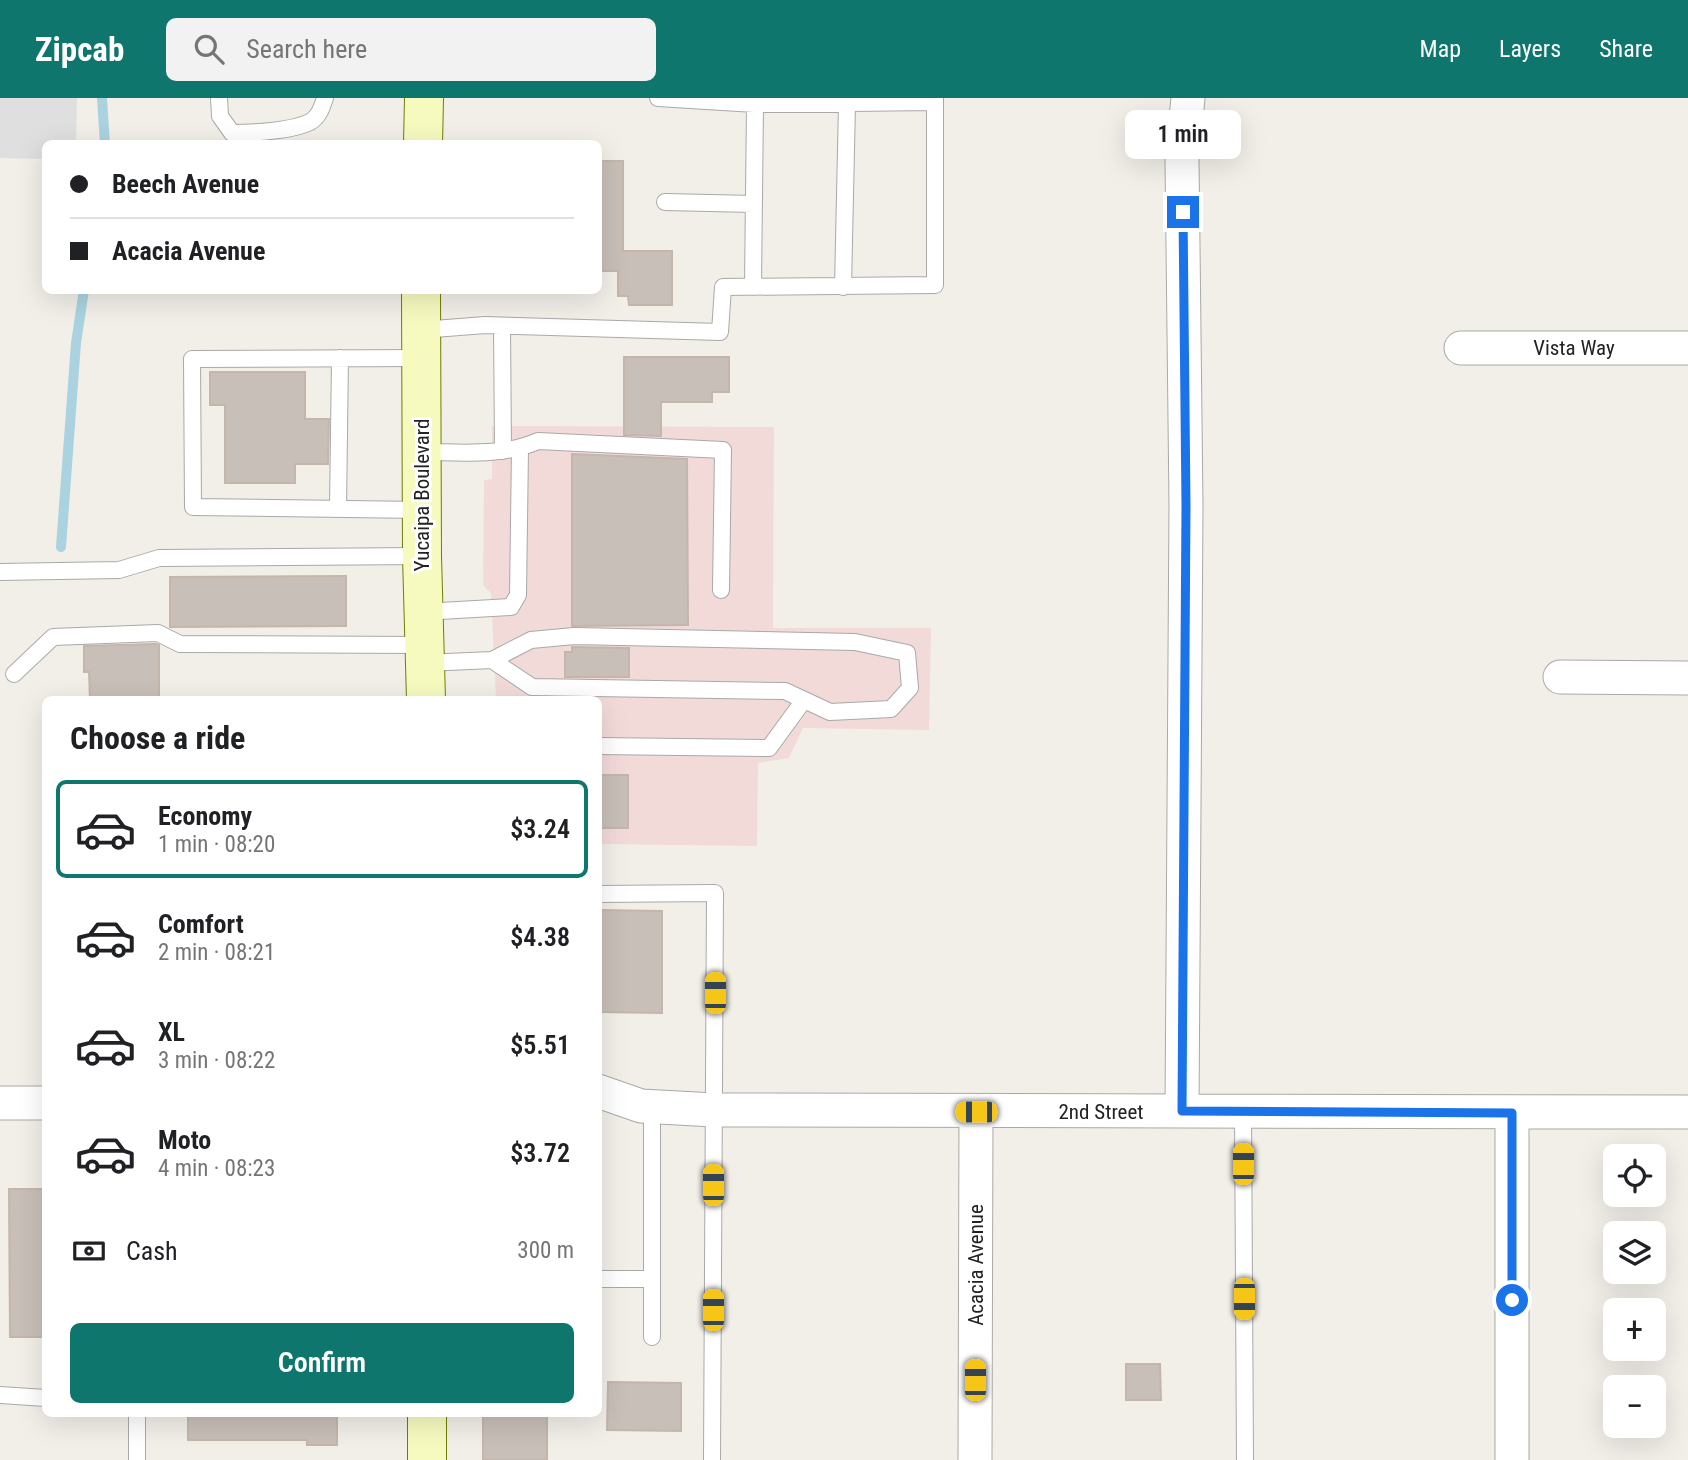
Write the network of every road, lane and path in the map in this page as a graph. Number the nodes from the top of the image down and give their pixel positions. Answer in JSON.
{"nodes":[{"id":1,"x":219,"y":98,"type":"edge"},
{"id":2,"x":325,"y":98,"type":"edge"},
{"id":3,"x":424,"y":98,"type":"edge"},
{"id":4,"x":658,"y":98,"type":"edge"},
{"id":5,"x":1188,"y":98,"type":"edge"},
{"id":6,"x":935,"y":100,"type":"edge"},
{"id":7,"x":755,"y":104,"type":"junction"},
{"id":8,"x":847,"y":104,"type":"junction"},
{"id":9,"x":423,"y":140,"type":"edge"},
{"id":10,"x":665,"y":201,"type":"dead end"},
{"id":11,"x":754,"y":204,"type":"junction"},
{"id":12,"x":753,"y":287,"type":"junction"},
{"id":13,"x":843,"y":287,"type":"junction"},
{"id":14,"x":421,"y":294,"type":"edge"},
{"id":15,"x":502,"y":326,"type":"junction"},
{"id":16,"x":421,"y":344,"type":"junction"},
{"id":17,"x":1461,"y":348,"type":"dead end"},
{"id":18,"x":1688,"y":348,"type":"edge"},
{"id":19,"x":341,"y":358,"type":"junction"},
{"id":20,"x":520,"y":449,"type":"junction"},
{"id":21,"x":503,"y":451,"type":"junction"},
{"id":22,"x":421,"y":452,"type":"junction"},
{"id":23,"x":338,"y":509,"type":"junction"},
{"id":24,"x":422,"y":510,"type":"junction"},
{"id":25,"x":422,"y":556,"type":"junction"},
{"id":26,"x":0,"y":572,"type":"edge"},
{"id":27,"x":721,"y":590,"type":"dead end"},
{"id":28,"x":425,"y":655,"type":"edge"},
{"id":29,"x":492,"y":660,"type":"junction"},
{"id":30,"x":14,"y":674,"type":"dead end"},
{"id":31,"x":1560,"y":677,"type":"dead end"},
{"id":32,"x":1688,"y":678,"type":"edge"},
{"id":33,"x":804,"y":700,"type":"junction"},
{"id":34,"x":602,"y":746,"type":"edge"},
{"id":35,"x":602,"y":894,"type":"edge"},
{"id":36,"x":602,"y":1092,"type":"edge"},
{"id":37,"x":0,"y":1103,"type":"edge"},
{"id":38,"x":42,"y":1103,"type":"edge"},
{"id":39,"x":647,"y":1106,"type":"junction"},
{"id":40,"x":714,"y":1110,"type":"junction"},
{"id":41,"x":1182,"y":1111,"type":"junction"},
{"id":42,"x":1243,"y":1111,"type":"junction"},
{"id":43,"x":976,"y":1112,"type":"junction"},
{"id":44,"x":1688,"y":1112,"type":"edge"},
{"id":45,"x":1512,"y":1113,"type":"junction"},
{"id":46,"x":602,"y":1117,"type":"edge"},
{"id":47,"x":602,"y":1279,"type":"edge"},
{"id":48,"x":652,"y":1279,"type":"junction"},
{"id":49,"x":652,"y":1337,"type":"dead end"},
{"id":50,"x":0,"y":1395,"type":"edge"},
{"id":51,"x":42,"y":1398,"type":"edge"},
{"id":52,"x":137,"y":1417,"type":"edge"},
{"id":53,"x":426,"y":1417,"type":"edge"},
{"id":54,"x":137,"y":1460,"type":"edge"},
{"id":55,"x":427,"y":1460,"type":"edge"},
{"id":56,"x":712,"y":1460,"type":"edge"},
{"id":57,"x":975,"y":1460,"type":"edge"},
{"id":58,"x":1245,"y":1460,"type":"edge"},
{"id":59,"x":1512,"y":1460,"type":"edge"}],
"edges":[{"from":1,"to":2,"type":"lane"},
{"from":3,"to":9,"type":"main road"},
{"from":4,"to":7,"type":"lane"},
{"from":5,"to":41,"type":"street"},
{"from":6,"to":8,"type":"lane"},
{"from":6,"to":13,"type":"lane"},
{"from":7,"to":8,"type":"lane"},
{"from":7,"to":11,"type":"lane"},
{"from":8,"to":13,"type":"lane"},
{"from":10,"to":11,"type":"lane"},
{"from":11,"to":12,"type":"lane"},
{"from":12,"to":13,"type":"lane"},
{"from":12,"to":15,"type":"lane"},
{"from":14,"to":16,"type":"main road","name":"Yucaipa Boulevard"},
{"from":15,"to":16,"type":"lane"},
{"from":15,"to":21,"type":"lane"},
{"from":16,"to":19,"type":"lane"},
{"from":16,"to":22,"type":"main road","name":"Yucaipa Boulevard"},
{"from":17,"to":18,"type":"street","name":"Vista Way"},
{"from":19,"to":23,"type":"lane"},
{"from":19,"to":23,"type":"lane"},
{"from":20,"to":21,"type":"lane"},
{"from":20,"to":27,"type":"lane"},
{"from":20,"to":28,"type":"lane"},
{"from":21,"to":22,"type":"lane"},
{"from":22,"to":24,"type":"main road","name":"Yucaipa Boulevard"},
{"from":23,"to":24,"type":"lane"},
{"from":24,"to":25,"type":"main road","name":"Yucaipa Boulevard"},
{"from":25,"to":26,"type":"lane"},
{"from":25,"to":28,"type":"main road","name":"Yucaipa Boulevard"},
{"from":28,"to":29,"type":"lane"},
{"from":28,"to":30,"type":"lane"},
{"from":29,"to":33,"type":"lane"},
{"from":29,"to":33,"type":"lane"},
{"from":31,"to":32,"type":"street"},
{"from":33,"to":34,"type":"lane"},
{"from":35,"to":40,"type":"lane"},
{"from":36,"to":39,"type":"street","name":"2nd Street"},
{"from":37,"to":38,"type":"street"},
{"from":39,"to":40,"type":"street","name":"2nd Street"},
{"from":39,"to":46,"type":"street","name":"2nd Street"},
{"from":39,"to":48,"type":"lane"},
{"from":40,"to":43,"type":"street","name":"2nd Street"},
{"from":40,"to":56,"type":"lane"},
{"from":41,"to":42,"type":"street","name":"2nd Street"},
{"from":41,"to":43,"type":"street","name":"2nd Street"},
{"from":42,"to":45,"type":"street","name":"2nd Street"},
{"from":42,"to":58,"type":"lane"},
{"from":43,"to":57,"type":"street","name":"Acacia Avenue"},
{"from":44,"to":45,"type":"street","name":"2nd Street"},
{"from":45,"to":59,"type":"street"},
{"from":47,"to":48,"type":"lane"},
{"from":48,"to":49,"type":"lane"},
{"from":50,"to":51,"type":"lane"},
{"from":52,"to":54,"type":"lane"},
{"from":53,"to":55,"type":"main road"}]}
